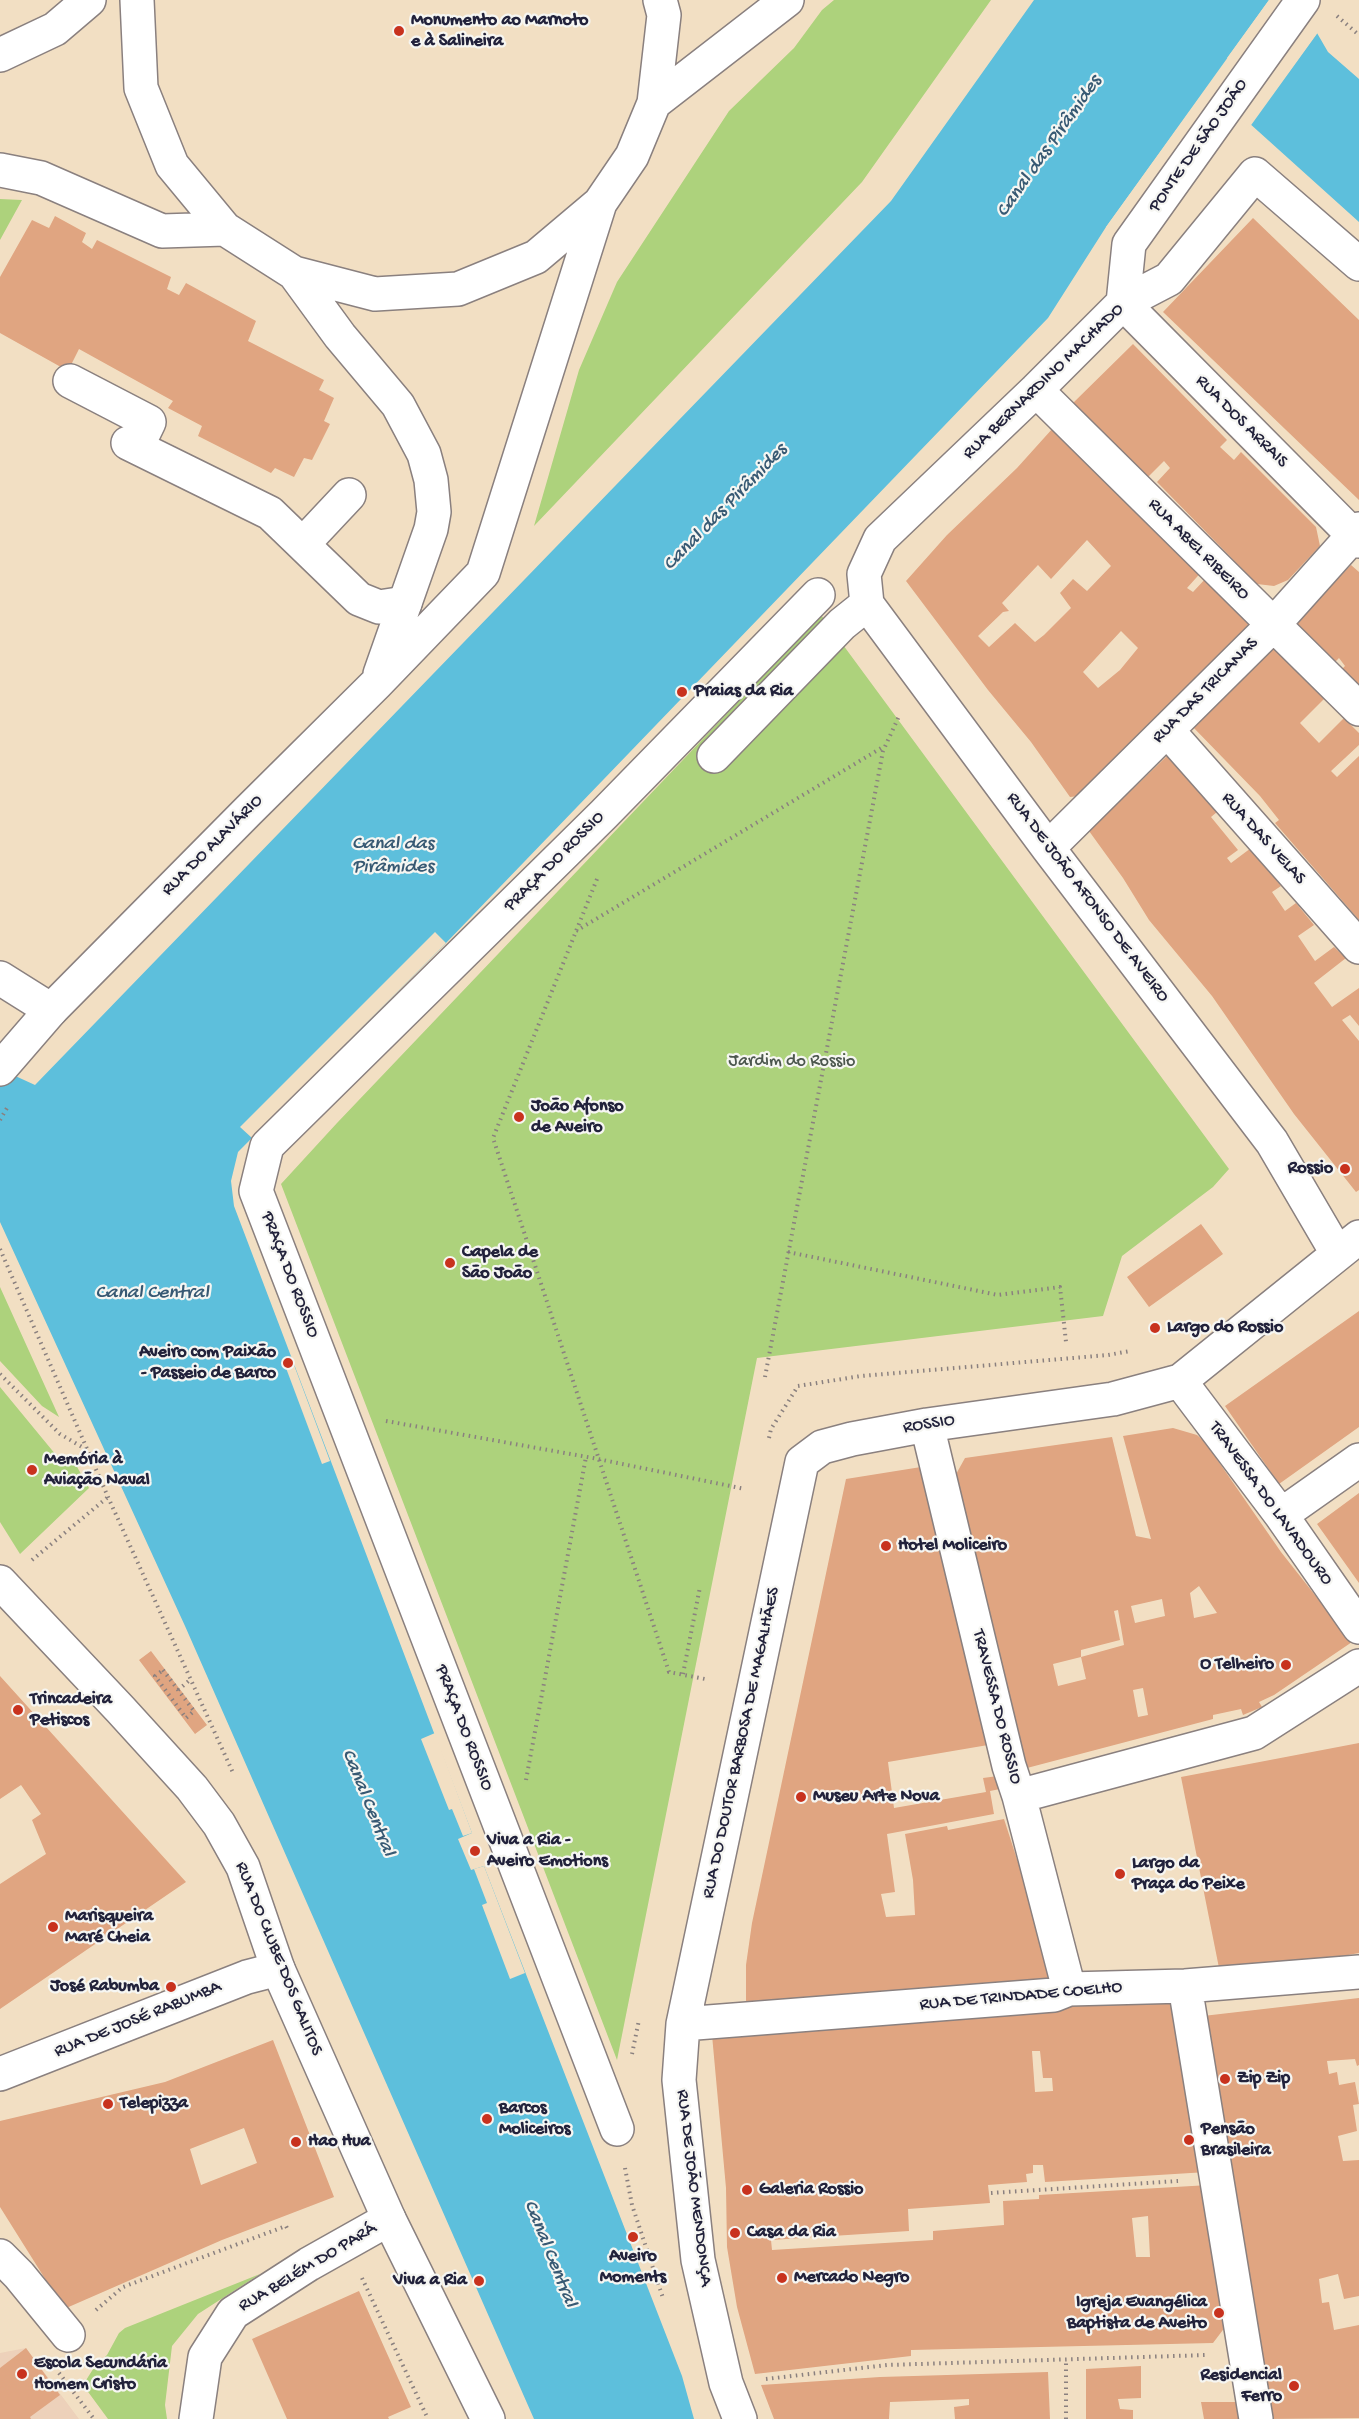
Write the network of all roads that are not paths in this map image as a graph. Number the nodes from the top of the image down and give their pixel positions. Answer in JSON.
{"nodes":[{"id":1,"x":89,"y":0,"type":"edge"},
{"id":2,"x":137,"y":0,"type":"edge"},
{"id":3,"x":660,"y":0,"type":"edge"},
{"id":4,"x":787,"y":0,"type":"edge"},
{"id":5,"x":1317,"y":6,"type":"edge"},
{"id":6,"x":0,"y":55,"type":"edge"},
{"id":7,"x":654,"y":103,"type":"junction"},
{"id":8,"x":0,"y":170,"type":"edge"},
{"id":9,"x":600,"y":203,"type":"junction"},
{"id":10,"x":225,"y":229,"type":"junction"},
{"id":11,"x":1359,"y":264,"type":"edge"},
{"id":12,"x":294,"y":273,"type":"junction"},
{"id":13,"x":1123,"y":303,"type":"junction"},
{"id":14,"x":70,"y":381,"type":"dead end"},
{"id":15,"x":1036,"y":390,"type":"junction"},
{"id":16,"x":349,"y":495,"type":"dead end"},
{"id":17,"x":1357,"y":535,"type":"edge"},
{"id":18,"x":303,"y":544,"type":"junction"},
{"id":19,"x":818,"y":595,"type":"dead end"},
{"id":20,"x":405,"y":603,"type":"junction"},
{"id":21,"x":867,"y":604,"type":"junction"},
{"id":22,"x":1273,"y":625,"type":"junction"},
{"id":23,"x":376,"y":684,"type":"junction"},
{"id":24,"x":1359,"y":710,"type":"edge"},
{"id":25,"x":1167,"y":730,"type":"junction"},
{"id":26,"x":714,"y":756,"type":"dead end"},
{"id":27,"x":1048,"y":848,"type":"junction"},
{"id":28,"x":1359,"y":947,"type":"edge"},
{"id":29,"x":0,"y":978,"type":"edge"},
{"id":30,"x":51,"y":1010,"type":"junction"},
{"id":31,"x":0,"y":1069,"type":"edge"},
{"id":32,"x":1353,"y":1242,"type":"edge"},
{"id":33,"x":1180,"y":1381,"type":"junction"},
{"id":34,"x":927,"y":1425,"type":"junction"},
{"id":35,"x":1359,"y":1460,"type":"edge"},
{"id":36,"x":802,"y":1462,"type":"joint"},
{"id":37,"x":1281,"y":1515,"type":"junction"},
{"id":38,"x":1,"y":1582,"type":"edge"},
{"id":39,"x":1359,"y":1627,"type":"edge"},
{"id":40,"x":1359,"y":1666,"type":"edge"},
{"id":41,"x":1019,"y":1796,"type":"junction"},
{"id":42,"x":278,"y":1969,"type":"junction"},
{"id":43,"x":1359,"y":1972,"type":"edge"},
{"id":44,"x":1185,"y":1986,"type":"junction"},
{"id":45,"x":1069,"y":1989,"type":"junction"},
{"id":46,"x":683,"y":2024,"type":"junction"},
{"id":47,"x":0,"y":2074,"type":"edge"},
{"id":48,"x":617,"y":2129,"type":"road end"},
{"id":49,"x":389,"y":2219,"type":"junction"},
{"id":50,"x":0,"y":2256,"type":"edge"},
{"id":51,"x":68,"y":2335,"type":"road end"},
{"id":52,"x":196,"y":2419,"type":"edge"},
{"id":53,"x":488,"y":2419,"type":"edge"},
{"id":54,"x":740,"y":2419,"type":"edge"},
{"id":55,"x":1256,"y":2419,"type":"edge"}],
"edges":[{"from":1,"to":6,"type":"street"},
{"from":2,"to":10,"type":"street"},
{"from":3,"to":7,"type":"street"},
{"from":4,"to":7,"type":"street"},
{"from":5,"to":13,"type":"street","name":"PONTE DE SÃO JOÃO"},
{"from":7,"to":9,"type":"street"},
{"from":8,"to":10,"type":"street"},
{"from":9,"to":12,"type":"street"},
{"from":9,"to":23,"type":"street","name":"RUA DO ALAVÁRIO"},
{"from":10,"to":12,"type":"street"},
{"from":11,"to":13,"type":"street","name":"RUA BERNARDINO MACHADO"},
{"from":12,"to":20,"type":"street"},
{"from":13,"to":15,"type":"street","name":"RUA BERNARDINO MACHADO"},
{"from":13,"to":17,"type":"street","name":"RUA DOS ARRAIS"},
{"from":14,"to":18,"type":"street"},
{"from":15,"to":21,"type":"street","name":"RUA BERNARDINO MACHADO"},
{"from":15,"to":22,"type":"street","name":"RUA ABEL RIBEIRO"},
{"from":16,"to":18,"type":"street"},
{"from":17,"to":22,"type":"street","name":"RUA DAS TRICANAS"},
{"from":18,"to":20,"type":"street"},
{"from":19,"to":48,"type":"street","name":"PRAÇA DO ROSSIO"},
{"from":20,"to":23,"type":"street"},
{"from":21,"to":26,"type":"street"},
{"from":21,"to":27,"type":"street","name":"RUA DE JOÃO AFONSO DE AVEIRO"},
{"from":22,"to":24,"type":"street","name":"RUA ABEL RIBEIRO"},
{"from":22,"to":25,"type":"street","name":"RUA DAS TRICANAS"},
{"from":23,"to":30,"type":"street","name":"RUA DO ALAVÁRIO"},
{"from":25,"to":27,"type":"street","name":"RUA DAS TRICANAS"},
{"from":25,"to":28,"type":"street","name":"RUA DAS VELAS"},
{"from":27,"to":32,"type":"street","name":"RUA DE JOÃO AFONSO DE AVEIRO"},
{"from":29,"to":30,"type":"street"},
{"from":30,"to":31,"type":"street","name":"RUA DO ALAVÁRIO"},
{"from":32,"to":33,"type":"street","name":"ROSSIO"},
{"from":33,"to":34,"type":"street","name":"ROSSIO"},
{"from":33,"to":37,"type":"street","name":"TRAVESSA DO LAVADOURO"},
{"from":34,"to":36,"type":"street","name":"ROSSIO"},
{"from":34,"to":41,"type":"street","name":"TRAVESSA DO ROSSIO"},
{"from":35,"to":37,"type":"street"},
{"from":36,"to":46,"type":"street","name":"RUA DO DOUTOR BARBOSA DE MAGALHÃES"},
{"from":37,"to":39,"type":"street","name":"TRAVESSA DO LAVADOURO"},
{"from":38,"to":42,"type":"street","name":"RUA DO CLUBE DOS GALITOS"},
{"from":40,"to":41,"type":"street"},
{"from":41,"to":45,"type":"street","name":"TRAVESSA DO ROSSIO"},
{"from":42,"to":47,"type":"street","name":"RUA DE JOSÉ RABUMBA"},
{"from":42,"to":49,"type":"street","name":"RUA DO CLUBE DOS GALITOS"},
{"from":43,"to":44,"type":"street","name":"RUA DE TRINDADE COELHO"},
{"from":44,"to":45,"type":"street","name":"RUA DE TRINDADE COELHO"},
{"from":44,"to":55,"type":"street"},
{"from":45,"to":46,"type":"street","name":"RUA DE TRINDADE COELHO"},
{"from":46,"to":54,"type":"street","name":"RUA DE JOÃO MENDONÇA"},
{"from":49,"to":52,"type":"street","name":"RUA BELÉM DO PARÁ"},
{"from":49,"to":53,"type":"street","name":"RUA DO CLUBE DOS GALITOS"},
{"from":50,"to":51,"type":"street"}]}
